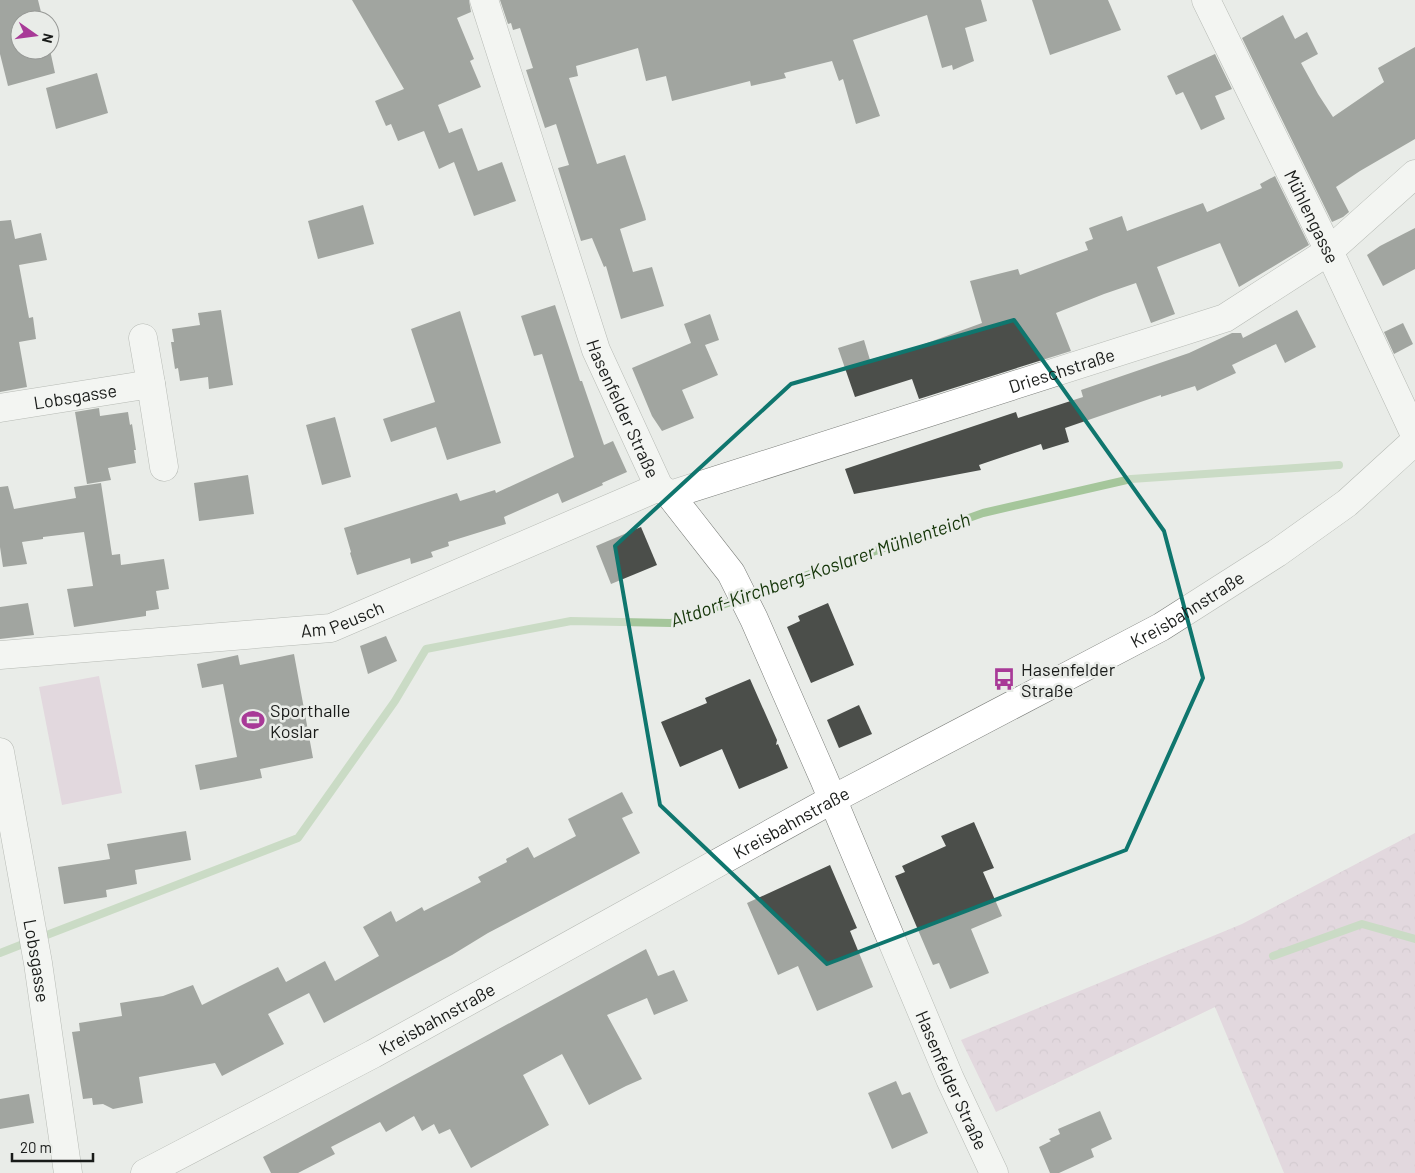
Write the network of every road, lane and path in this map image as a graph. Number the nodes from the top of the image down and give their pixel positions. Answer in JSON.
{"nodes":[{"id":1,"x":484,"y":0,"type":"edge"},
{"id":2,"x":1206,"y":0,"type":"edge"},
{"id":3,"x":1415,"y":174,"type":"edge"},
{"id":4,"x":1329,"y":251,"type":"junction"},
{"id":5,"x":143,"y":338,"type":"dead end"},
{"id":6,"x":151,"y":384,"type":"junction"},
{"id":7,"x":0,"y":408,"type":"edge"},
{"id":8,"x":1415,"y":435,"type":"edge"},
{"id":9,"x":1415,"y":441,"type":"edge"},
{"id":10,"x":164,"y":467,"type":"dead end"},
{"id":11,"x":664,"y":491,"type":"junction"},
{"id":12,"x":0,"y":655,"type":"edge"},
{"id":13,"x":0,"y":752,"type":"edge"},
{"id":14,"x":833,"y":799,"type":"junction"},
{"id":15,"x":68,"y":1173,"type":"edge"},
{"id":16,"x":145,"y":1173,"type":"edge"},
{"id":17,"x":994,"y":1173,"type":"edge"}],
"edges":[{"from":1,"to":11,"type":"street","name":"Hasenfelder Straße"},
{"from":2,"to":4,"type":"street","name":"Mühlengasse"},
{"from":3,"to":4,"type":"street","name":"Drieschstraße"},
{"from":4,"to":8,"type":"street","name":"Mühlengasse"},
{"from":4,"to":11,"type":"street","name":"Drieschstraße"},
{"from":5,"to":6,"type":"street"},
{"from":6,"to":7,"type":"street","name":"Lobsgasse"},
{"from":6,"to":10,"type":"street"},
{"from":9,"to":14,"type":"street","name":"Kreisbahnstraße"},
{"from":11,"to":12,"type":"street","name":"Am Peusch"},
{"from":11,"to":14,"type":"street","name":"Hasenfelder Straße"},
{"from":13,"to":15,"type":"street","name":"Lobsgasse"},
{"from":14,"to":16,"type":"street","name":"Kreisbahnstraße"},
{"from":14,"to":17,"type":"street","name":"Hasenfelder Straße"}]}
